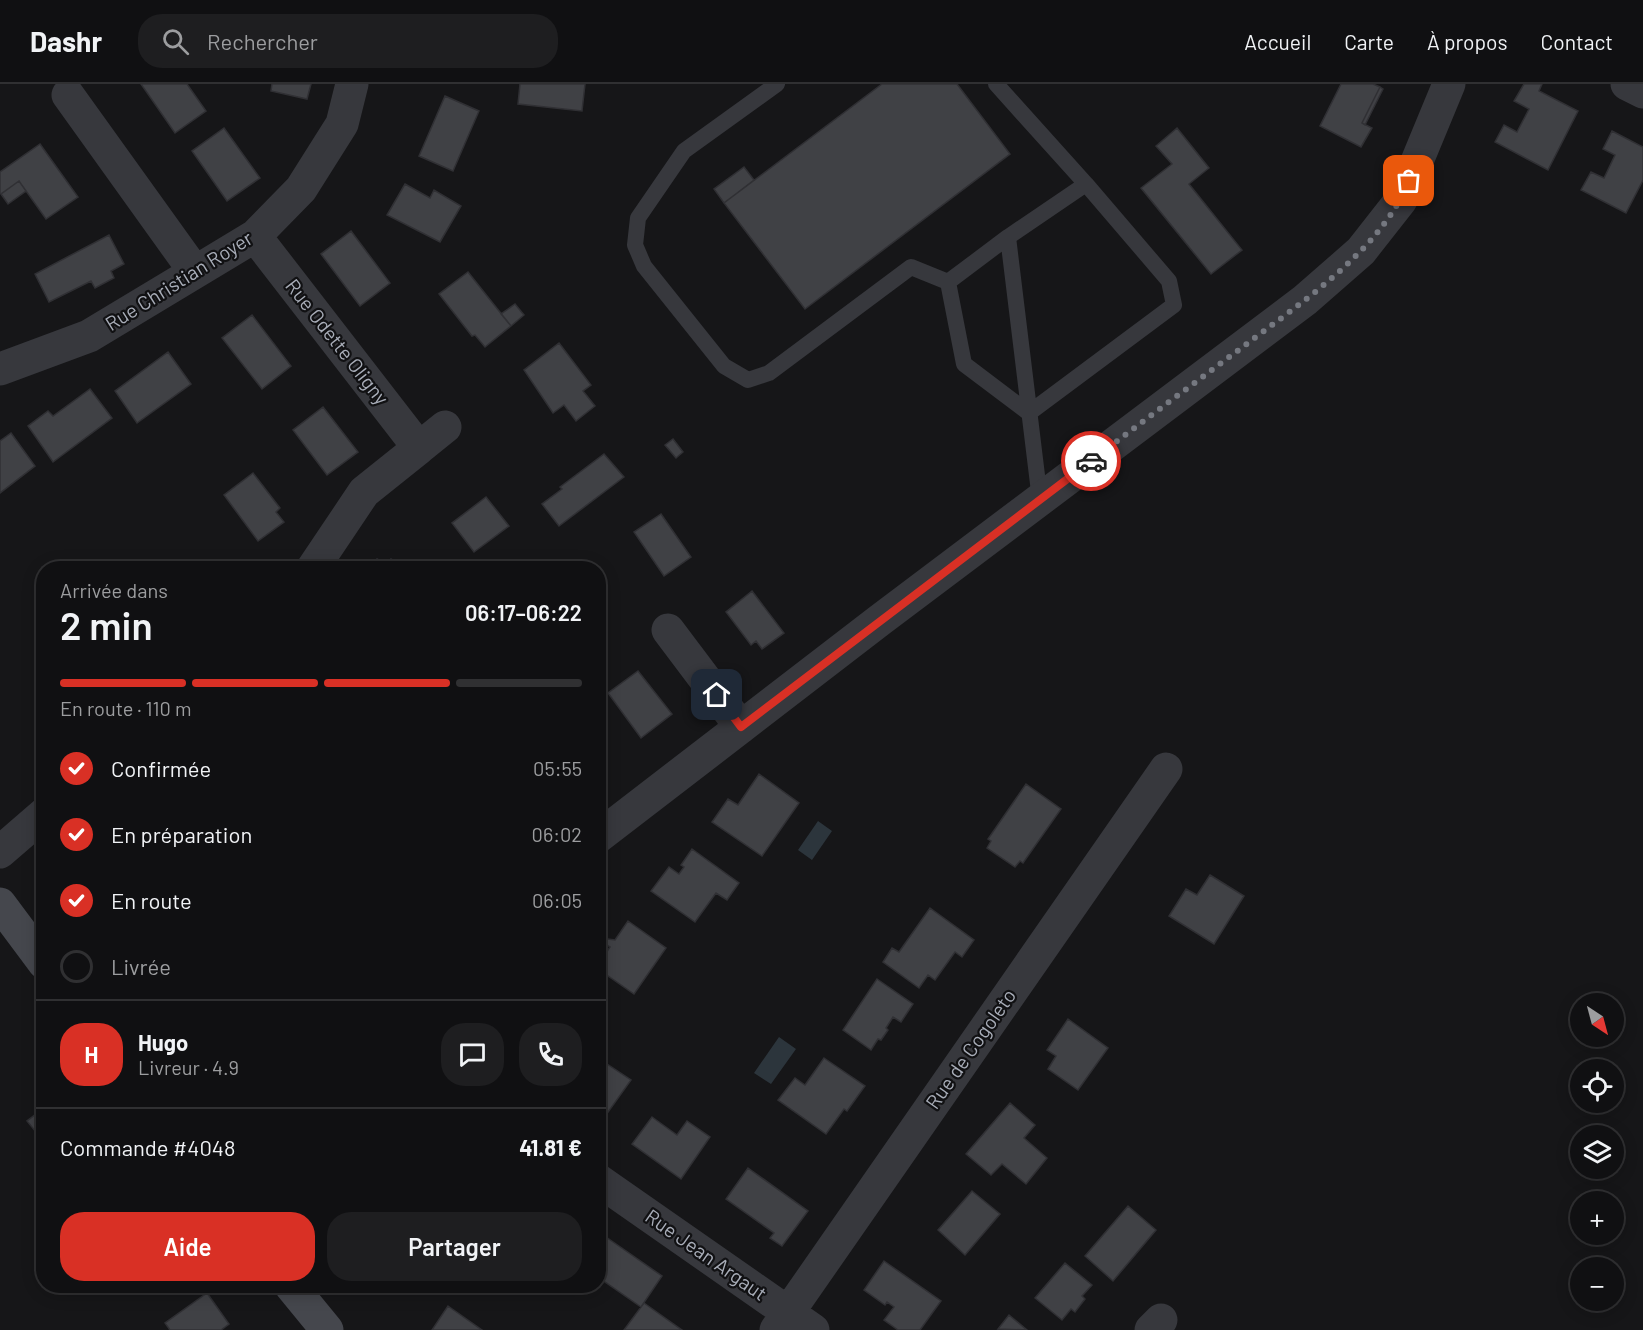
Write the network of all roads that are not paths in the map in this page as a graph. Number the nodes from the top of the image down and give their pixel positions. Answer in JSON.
{"nodes":[{"id":1,"x":352,"y":84,"type":"edge"},
{"id":2,"x":777,"y":84,"type":"edge"},
{"id":3,"x":996,"y":84,"type":"edge"},
{"id":4,"x":1449,"y":84,"type":"edge"},
{"id":5,"x":1627,"y":84,"type":"edge"},
{"id":6,"x":1643,"y":92,"type":"edge"},
{"id":7,"x":68,"y":95,"type":"dead end"},
{"id":8,"x":1086,"y":184,"type":"junction"},
{"id":9,"x":255,"y":236,"type":"junction"},
{"id":10,"x":1008,"y":237,"type":"junction"},
{"id":11,"x":195,"y":272,"type":"junction"},
{"id":12,"x":948,"y":282,"type":"junction"},
{"id":13,"x":0,"y":369,"type":"edge"},
{"id":14,"x":1029,"y":412,"type":"junction"},
{"id":15,"x":445,"y":427,"type":"dead end"},
{"id":16,"x":419,"y":448,"type":"junction"},
{"id":17,"x":1040,"y":500,"type":"junction"},
{"id":18,"x":318,"y":561,"type":"edge"},
{"id":19,"x":668,"y":630,"type":"dead end"},
{"id":20,"x":741,"y":727,"type":"junction"},
{"id":21,"x":1166,"y":768,"type":"dead end"},
{"id":22,"x":36,"y":821,"type":"edge"},
{"id":23,"x":606,"y":831,"type":"edge"},
{"id":24,"x":0,"y":852,"type":"edge"},
{"id":25,"x":0,"y":904,"type":"edge"},
{"id":26,"x":36,"y":952,"type":"edge"},
{"id":27,"x":606,"y":1186,"type":"edge"},
{"id":28,"x":297,"y":1293,"type":"edge"},
{"id":29,"x":792,"y":1324,"type":"edge"},
{"id":30,"x":327,"y":1330,"type":"edge"}],
"edges":[{"from":1,"to":9,"type":"street","name":"Rue Christian Royer"},
{"from":2,"to":12,"type":"lane"},
{"from":3,"to":8,"type":"lane"},
{"from":4,"to":17,"type":"street"},
{"from":5,"to":6,"type":"street"},
{"from":7,"to":11,"type":"street"},
{"from":8,"to":10,"type":"lane"},
{"from":8,"to":14,"type":"lane"},
{"from":9,"to":11,"type":"street","name":"Rue Christian Royer"},
{"from":9,"to":16,"type":"street","name":"Rue Odette Oligny"},
{"from":10,"to":12,"type":"lane"},
{"from":10,"to":14,"type":"lane"},
{"from":11,"to":13,"type":"street","name":"Rue Christian Royer"},
{"from":12,"to":14,"type":"lane"},
{"from":14,"to":17,"type":"lane"},
{"from":15,"to":16,"type":"street"},
{"from":16,"to":18,"type":"street"},
{"from":17,"to":20,"type":"street"},
{"from":19,"to":20,"type":"street"},
{"from":20,"to":23,"type":"street"},
{"from":21,"to":29,"type":"street","name":"Rue de Cogoleto"},
{"from":22,"to":24,"type":"street"},
{"from":25,"to":26,"type":"street"},
{"from":27,"to":29,"type":"street","name":"Rue Jean Argaut"},
{"from":28,"to":30,"type":"street"}]}
